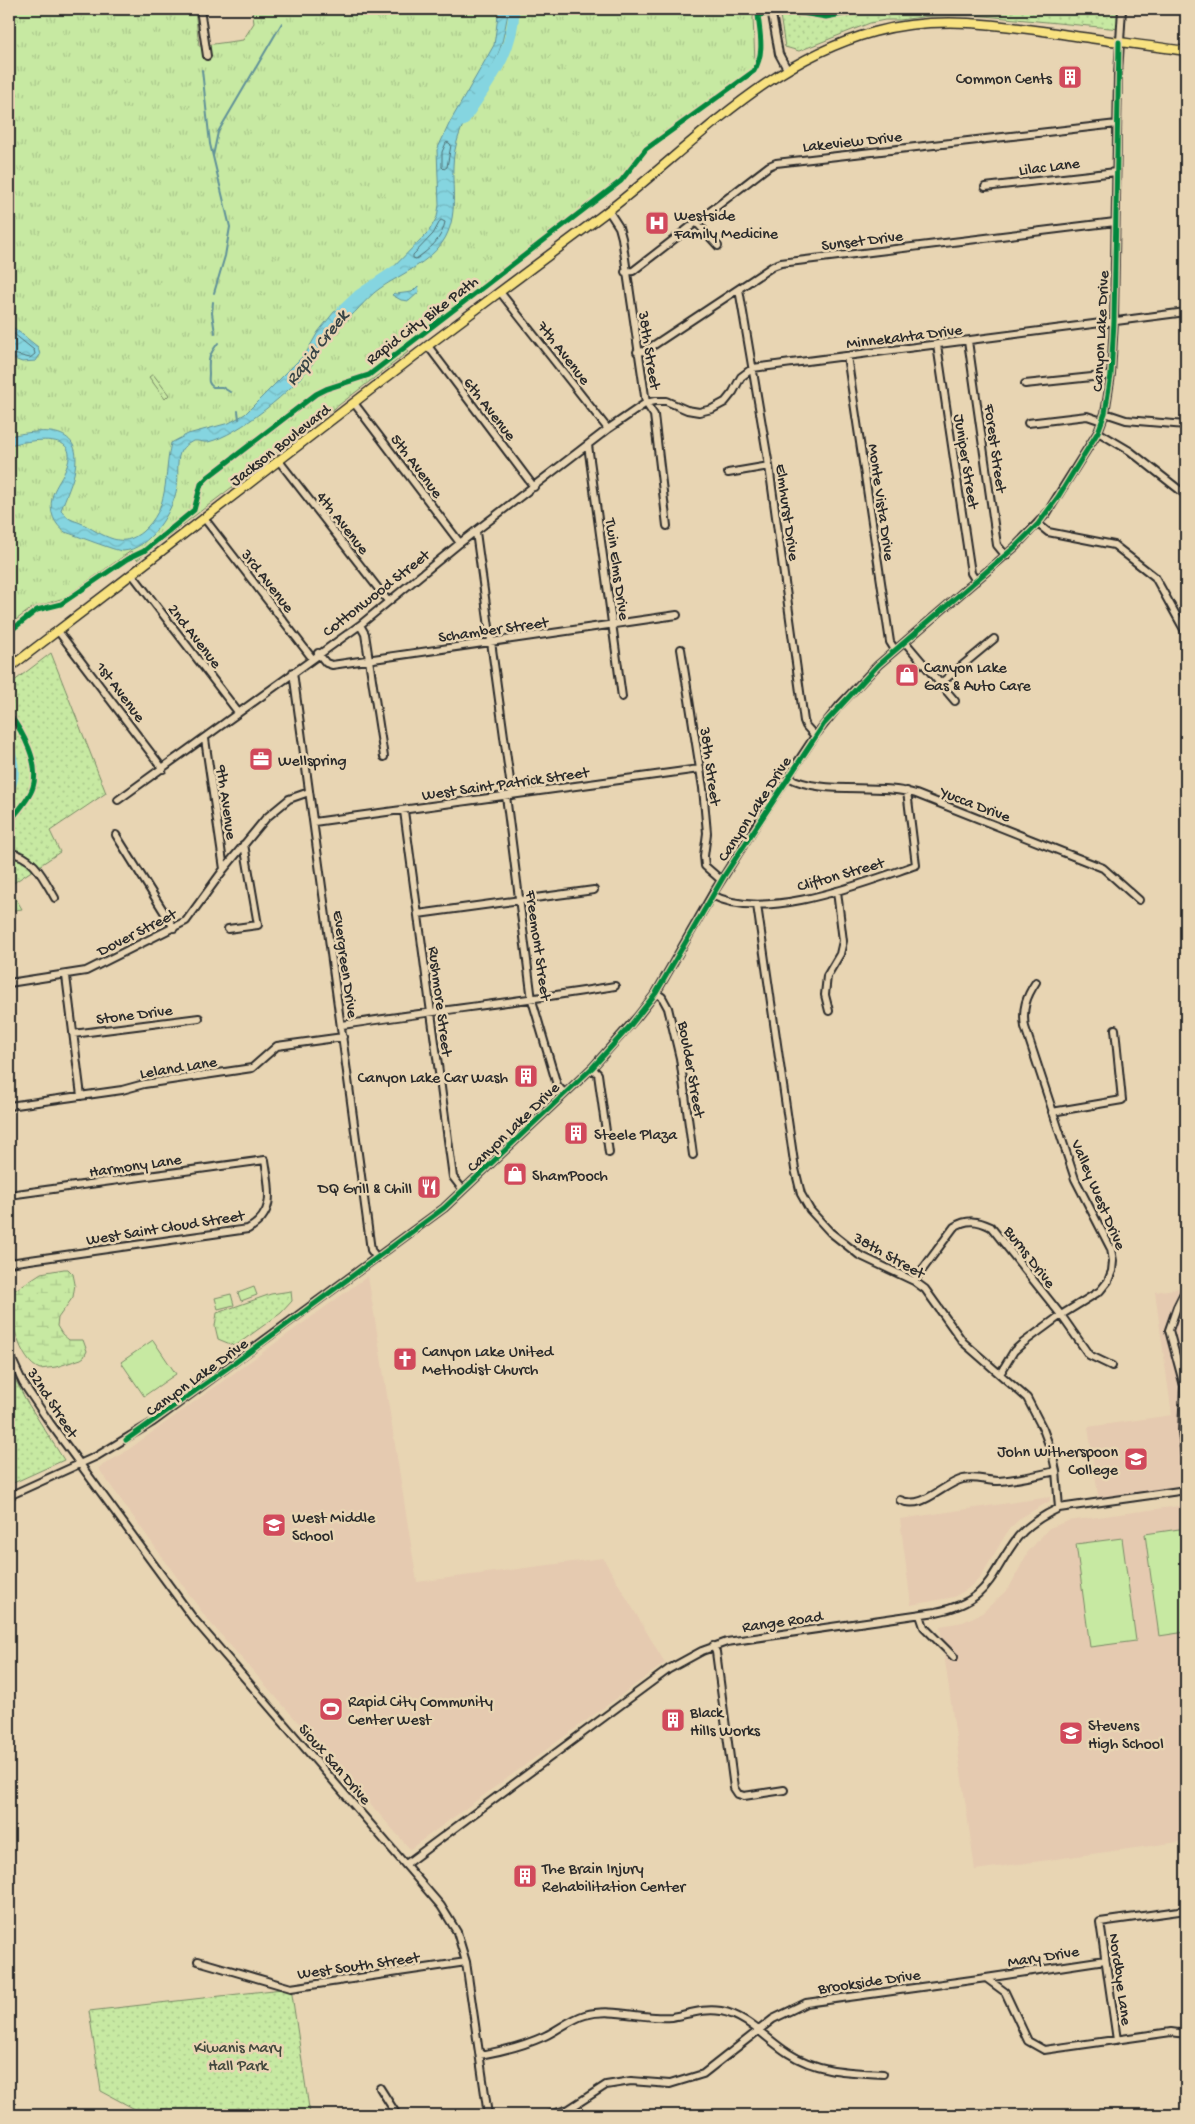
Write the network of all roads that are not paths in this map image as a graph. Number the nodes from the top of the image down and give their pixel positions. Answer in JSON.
{"nodes":[{"id":1,"x":200,"y":9,"type":"edge"},
{"id":2,"x":771,"y":9,"type":"edge"},
{"id":3,"x":1122,"y":9,"type":"edge"},
{"id":4,"x":1119,"y":42,"type":"junction"},
{"id":5,"x":1186,"y":51,"type":"edge"},
{"id":6,"x":207,"y":56,"type":"dead end"},
{"id":7,"x":787,"y":69,"type":"junction"},
{"id":8,"x":1117,"y":124,"type":"junction"},
{"id":9,"x":1116,"y":172,"type":"junction"},
{"id":10,"x":985,"y":187,"type":"dead end"},
{"id":11,"x":608,"y":210,"type":"junction"},
{"id":12,"x":1115,"y":222,"type":"junction"},
{"id":13,"x":697,"y":223,"type":"junction"},
{"id":14,"x":718,"y":246,"type":"dead end"},
{"id":15,"x":626,"y":272,"type":"junction"},
{"id":16,"x":739,"y":289,"type":"junction"},
{"id":17,"x":500,"y":292,"type":"junction"},
{"id":18,"x":1186,"y":312,"type":"edge"},
{"id":19,"x":1114,"y":321,"type":"junction"},
{"id":20,"x":968,"y":341,"type":"junction"},
{"id":21,"x":937,"y":345,"type":"junction"},
{"id":22,"x":428,"y":346,"type":"junction"},
{"id":23,"x":637,"y":352,"type":"junction"},
{"id":24,"x":847,"y":356,"type":"junction"},
{"id":25,"x":753,"y":368,"type":"junction"},
{"id":26,"x":1111,"y":375,"type":"junction"},
{"id":27,"x":1025,"y":384,"type":"dead end"},
{"id":28,"x":354,"y":403,"type":"junction"},
{"id":29,"x":646,"y":403,"type":"junction"},
{"id":30,"x":1105,"y":413,"type":"junction"},
{"id":31,"x":1102,"y":422,"type":"junction"},
{"id":32,"x":1028,"y":423,"type":"dead end"},
{"id":33,"x":1186,"y":425,"type":"edge"},
{"id":34,"x":608,"y":429,"type":"junction"},
{"id":35,"x":1098,"y":432,"type":"junction"},
{"id":36,"x":588,"y":445,"type":"junction"},
{"id":37,"x":279,"y":461,"type":"junction"},
{"id":38,"x":769,"y":466,"type":"junction"},
{"id":39,"x":728,"y":473,"type":"dead end"},
{"id":40,"x":534,"y":487,"type":"junction"},
{"id":41,"x":1186,"y":495,"type":"edge"},
{"id":42,"x":204,"y":518,"type":"junction"},
{"id":43,"x":1038,"y":524,"type":"junction"},
{"id":44,"x":667,"y":526,"type":"dead end"},
{"id":45,"x":476,"y":532,"type":"junction"},
{"id":46,"x":460,"y":543,"type":"junction"},
{"id":47,"x":1006,"y":556,"type":"junction"},
{"id":48,"x":132,"y":574,"type":"junction"},
{"id":49,"x":976,"y":581,"type":"junction"},
{"id":50,"x":388,"y":601,"type":"junction"},
{"id":51,"x":677,"y":615,"type":"dead end"},
{"id":52,"x":360,"y":625,"type":"junction"},
{"id":53,"x":613,"y":625,"type":"junction"},
{"id":54,"x":58,"y":631,"type":"junction"},
{"id":55,"x":1186,"y":633,"type":"edge"},
{"id":56,"x":994,"y":639,"type":"dead end"},
{"id":57,"x":490,"y":642,"type":"junction"},
{"id":58,"x":905,"y":642,"type":"junction"},
{"id":59,"x":682,"y":649,"type":"dead end"},
{"id":60,"x":895,"y":650,"type":"junction"},
{"id":61,"x":318,"y":653,"type":"junction"},
{"id":62,"x":312,"y":658,"type":"junction"},
{"id":63,"x":369,"y":659,"type":"junction"},
{"id":64,"x":9,"y":668,"type":"edge"},
{"id":65,"x":293,"y":672,"type":"junction"},
{"id":66,"x":941,"y":683,"type":"junction"},
{"id":67,"x":622,"y":697,"type":"dead end"},
{"id":68,"x":955,"y":701,"type":"dead end"},
{"id":69,"x":238,"y":712,"type":"junction"},
{"id":70,"x":815,"y":736,"type":"junction"},
{"id":71,"x":205,"y":738,"type":"junction"},
{"id":72,"x":384,"y":757,"type":"dead end"},
{"id":73,"x":163,"y":769,"type":"junction"},
{"id":74,"x":700,"y":769,"type":"junction"},
{"id":75,"x":788,"y":777,"type":"junction"},
{"id":76,"x":907,"y":791,"type":"junction"},
{"id":77,"x":309,"y":792,"type":"junction"},
{"id":78,"x":509,"y":795,"type":"junction"},
{"id":79,"x":118,"y":800,"type":"dead end"},
{"id":80,"x":404,"y":811,"type":"junction"},
{"id":81,"x":314,"y":822,"type":"junction"},
{"id":82,"x":116,"y":835,"type":"dead end"},
{"id":83,"x":244,"y":844,"type":"junction"},
{"id":84,"x":9,"y":853,"type":"edge"},
{"id":85,"x":224,"y":869,"type":"junction"},
{"id":86,"x":721,"y":880,"type":"junction"},
{"id":87,"x":594,"y":890,"type":"dead end"},
{"id":88,"x":837,"y":891,"type":"junction"},
{"id":89,"x":712,"y":895,"type":"junction"},
{"id":90,"x":55,"y":898,"type":"dead end"},
{"id":91,"x":520,"y":900,"type":"junction"},
{"id":92,"x":1139,"y":900,"type":"dead end"},
{"id":93,"x":757,"y":905,"type":"junction"},
{"id":94,"x":418,"y":914,"type":"junction"},
{"id":95,"x":174,"y":928,"type":"junction"},
{"id":96,"x":228,"y":929,"type":"dead end"},
{"id":97,"x":66,"y":976,"type":"junction"},
{"id":98,"x":1036,"y":982,"type":"dead end"},
{"id":99,"x":9,"y":983,"type":"edge"},
{"id":100,"x":615,"y":986,"type":"dead end"},
{"id":101,"x":656,"y":993,"type":"junction"},
{"id":102,"x":532,"y":1000,"type":"junction"},
{"id":103,"x":829,"y":1011,"type":"dead end"},
{"id":104,"x":429,"y":1012,"type":"junction"},
{"id":105,"x":199,"y":1018,"type":"dead end"},
{"id":106,"x":342,"y":1025,"type":"junction"},
{"id":107,"x":1114,"y":1029,"type":"dead end"},
{"id":108,"x":73,"y":1034,"type":"junction"},
{"id":109,"x":343,"y":1037,"type":"junction"},
{"id":110,"x":592,"y":1068,"type":"junction"},
{"id":111,"x":564,"y":1093,"type":"junction"},
{"id":112,"x":81,"y":1096,"type":"junction"},
{"id":113,"x":9,"y":1106,"type":"edge"},
{"id":114,"x":1052,"y":1112,"type":"junction"},
{"id":115,"x":608,"y":1153,"type":"dead end"},
{"id":116,"x":693,"y":1155,"type":"dead end"},
{"id":117,"x":265,"y":1160,"type":"joint"},
{"id":118,"x":463,"y":1190,"type":"junction"},
{"id":119,"x":9,"y":1196,"type":"edge"},
{"id":120,"x":378,"y":1258,"type":"junction"},
{"id":121,"x":9,"y":1263,"type":"edge"},
{"id":122,"x":914,"y":1281,"type":"junction"},
{"id":123,"x":1186,"y":1290,"type":"edge"},
{"id":124,"x":1061,"y":1315,"type":"junction"},
{"id":125,"x":9,"y":1353,"type":"edge"},
{"id":126,"x":1112,"y":1366,"type":"dead end"},
{"id":127,"x":1000,"y":1374,"type":"junction"},
{"id":128,"x":80,"y":1465,"type":"junction"},
{"id":129,"x":1186,"y":1465,"type":"edge"},
{"id":130,"x":1056,"y":1471,"type":"junction"},
{"id":131,"x":1186,"y":1490,"type":"edge"},
{"id":132,"x":9,"y":1496,"type":"edge"},
{"id":133,"x":900,"y":1500,"type":"dead end"},
{"id":134,"x":1059,"y":1508,"type":"junction"},
{"id":135,"x":920,"y":1615,"type":"junction"},
{"id":136,"x":713,"y":1646,"type":"junction"},
{"id":137,"x":954,"y":1656,"type":"dead end"},
{"id":138,"x":784,"y":1790,"type":"dead end"},
{"id":139,"x":406,"y":1864,"type":"junction"},
{"id":140,"x":1186,"y":1910,"type":"edge"},
{"id":141,"x":1105,"y":1960,"type":"junction"},
{"id":142,"x":198,"y":1961,"type":"dead end"},
{"id":143,"x":466,"y":1962,"type":"junction"},
{"id":144,"x":986,"y":1978,"type":"junction"},
{"id":145,"x":758,"y":2030,"type":"junction"},
{"id":146,"x":1186,"y":2034,"type":"edge"},
{"id":147,"x":1117,"y":2040,"type":"junction"},
{"id":148,"x":480,"y":2055,"type":"junction"},
{"id":149,"x":883,"y":2074,"type":"dead end"},
{"id":150,"x":380,"y":2088,"type":"dead end"},
{"id":151,"x":397,"y":2115,"type":"edge"},
{"id":152,"x":488,"y":2115,"type":"edge"},
{"id":153,"x":549,"y":2115,"type":"edge"}],
"edges":[{"from":1,"to":6,"type":"street"},
{"from":2,"to":7,"type":"street"},
{"from":3,"to":4,"type":"street","name":"Canyon Lake Drive"},
{"from":4,"to":5,"type":"main road","name":"Jackson Boulevard"},
{"from":4,"to":7,"type":"main road","name":"Jackson Boulevard"},
{"from":4,"to":8,"type":"street","name":"Canyon Lake Drive"},
{"from":7,"to":11,"type":"main road","name":"Jackson Boulevard"},
{"from":8,"to":9,"type":"street","name":"Canyon Lake Drive"},
{"from":8,"to":13,"type":"street","name":"Lakeview Drive"},
{"from":9,"to":10,"type":"street","name":"Lilac Lane"},
{"from":9,"to":12,"type":"street","name":"Canyon Lake Drive"},
{"from":11,"to":15,"type":"street","name":"38th Street"},
{"from":11,"to":17,"type":"main road","name":"Jackson Boulevard"},
{"from":12,"to":16,"type":"street","name":"Sunset Drive"},
{"from":12,"to":19,"type":"street","name":"Canyon Lake Drive"},
{"from":13,"to":14,"type":"street"},
{"from":13,"to":15,"type":"street","name":"Lakeview Drive"},
{"from":15,"to":23,"type":"street","name":"38th Street"},
{"from":16,"to":23,"type":"street","name":"Sunset Drive"},
{"from":16,"to":25,"type":"street","name":"Elmhurst Drive"},
{"from":17,"to":22,"type":"main road","name":"Jackson Boulevard"},
{"from":17,"to":34,"type":"street","name":"7th Avenue"},
{"from":18,"to":19,"type":"street","name":"Minnekahta Drive"},
{"from":19,"to":20,"type":"street","name":"Minnekahta Drive"},
{"from":19,"to":26,"type":"street","name":"Canyon Lake Drive"},
{"from":20,"to":21,"type":"street","name":"Minnekahta Drive"},
{"from":20,"to":47,"type":"street","name":"Forest Street"},
{"from":21,"to":24,"type":"street","name":"Minnekahta Drive"},
{"from":21,"to":49,"type":"street","name":"Juniper Street"},
{"from":22,"to":28,"type":"main road","name":"Jackson Boulevard"},
{"from":22,"to":40,"type":"street","name":"6th Avenue"},
{"from":23,"to":29,"type":"street","name":"38th Street"},
{"from":24,"to":25,"type":"street","name":"Minnekahta Drive"},
{"from":24,"to":60,"type":"street","name":"Monte Vista Drive"},
{"from":25,"to":29,"type":"street"},
{"from":25,"to":38,"type":"street","name":"Elmhurst Drive"},
{"from":26,"to":27,"type":"street"},
{"from":26,"to":30,"type":"street","name":"Canyon Lake Drive"},
{"from":28,"to":37,"type":"main road","name":"Jackson Boulevard"},
{"from":28,"to":46,"type":"street","name":"5th Avenue"},
{"from":29,"to":34,"type":"street","name":"Cottonwood Street"},
{"from":29,"to":44,"type":"street","name":"38th Street"},
{"from":30,"to":31,"type":"street","name":"Canyon Lake Drive"},
{"from":30,"to":33,"type":"street"},
{"from":31,"to":32,"type":"street"},
{"from":31,"to":35,"type":"street","name":"Canyon Lake Drive"},
{"from":34,"to":36,"type":"street","name":"Cottonwood Street"},
{"from":35,"to":41,"type":"street"},
{"from":35,"to":43,"type":"street","name":"Canyon Lake Drive"},
{"from":36,"to":40,"type":"street","name":"Cottonwood Street"},
{"from":36,"to":53,"type":"street","name":"Twin Elms Drive"},
{"from":37,"to":42,"type":"main road","name":"Jackson Boulevard"},
{"from":37,"to":50,"type":"street","name":"4th Avenue"},
{"from":38,"to":39,"type":"street"},
{"from":38,"to":70,"type":"street","name":"Elmhurst Drive"},
{"from":40,"to":45,"type":"street","name":"Cottonwood Street"},
{"from":42,"to":48,"type":"main road","name":"Jackson Boulevard"},
{"from":42,"to":62,"type":"street","name":"3rd Avenue"},
{"from":43,"to":47,"type":"street","name":"Canyon Lake Drive"},
{"from":43,"to":55,"type":"street"},
{"from":45,"to":46,"type":"street","name":"Cottonwood Street"},
{"from":45,"to":57,"type":"street","name":"Freemont Street"},
{"from":46,"to":50,"type":"street","name":"Cottonwood Street"},
{"from":47,"to":49,"type":"street","name":"Canyon Lake Drive"},
{"from":48,"to":54,"type":"main road","name":"Jackson Boulevard"},
{"from":48,"to":69,"type":"street","name":"2nd Avenue"},
{"from":49,"to":58,"type":"street","name":"Canyon Lake Drive"},
{"from":50,"to":52,"type":"street","name":"Cottonwood Street"},
{"from":51,"to":53,"type":"street","name":"Schamber Street"},
{"from":52,"to":61,"type":"street","name":"Cottonwood Street"},
{"from":52,"to":63,"type":"street"},
{"from":53,"to":57,"type":"street","name":"Schamber Street"},
{"from":53,"to":67,"type":"street","name":"Twin Elms Drive"},
{"from":54,"to":64,"type":"main road","name":"Jackson Boulevard"},
{"from":54,"to":73,"type":"street","name":"1st Avenue"},
{"from":56,"to":66,"type":"street"},
{"from":57,"to":63,"type":"street","name":"Schamber Street"},
{"from":57,"to":78,"type":"street","name":"Freemont Street"},
{"from":58,"to":60,"type":"street","name":"Canyon Lake Drive"},
{"from":58,"to":66,"type":"street"},
{"from":59,"to":74,"type":"street","name":"38th Street"},
{"from":60,"to":70,"type":"street","name":"Canyon Lake Drive"},
{"from":61,"to":62,"type":"street","name":"Cottonwood Street"},
{"from":61,"to":63,"type":"street","name":"Schamber Street"},
{"from":62,"to":65,"type":"street","name":"Cottonwood Street"},
{"from":63,"to":72,"type":"street"},
{"from":65,"to":69,"type":"street","name":"Cottonwood Street"},
{"from":65,"to":77,"type":"street","name":"Evergreen Drive"},
{"from":66,"to":68,"type":"street"},
{"from":69,"to":71,"type":"street","name":"Cottonwood Street"},
{"from":70,"to":75,"type":"street","name":"Canyon Lake Drive"},
{"from":71,"to":73,"type":"street","name":"Cottonwood Street"},
{"from":71,"to":85,"type":"street","name":"9th Avenue"},
{"from":73,"to":79,"type":"street","name":"Cottonwood Street"},
{"from":74,"to":78,"type":"street","name":"West Saint Patrick Street"},
{"from":74,"to":86,"type":"street","name":"38th Street"},
{"from":75,"to":76,"type":"street","name":"Yucca Drive"},
{"from":75,"to":86,"type":"street","name":"Canyon Lake Drive"},
{"from":76,"to":88,"type":"street","name":"Clifton Street"},
{"from":76,"to":92,"type":"street","name":"Yucca Drive"},
{"from":77,"to":81,"type":"street","name":"Evergreen Drive"},
{"from":77,"to":83,"type":"street","name":"Dover Street"},
{"from":78,"to":80,"type":"street","name":"West Saint Patrick Street"},
{"from":78,"to":91,"type":"street","name":"Freemont Street"},
{"from":80,"to":81,"type":"street","name":"West Saint Patrick Street"},
{"from":80,"to":94,"type":"street","name":"Rushmore Street"},
{"from":81,"to":106,"type":"street","name":"Evergreen Drive"},
{"from":82,"to":95,"type":"street"},
{"from":83,"to":85,"type":"street","name":"Dover Street"},
{"from":83,"to":96,"type":"street"},
{"from":84,"to":90,"type":"street"},
{"from":85,"to":95,"type":"street","name":"Dover Street"},
{"from":86,"to":89,"type":"street","name":"Canyon Lake Drive"},
{"from":87,"to":91,"type":"street"},
{"from":88,"to":93,"type":"street","name":"Clifton Street"},
{"from":88,"to":103,"type":"street"},
{"from":89,"to":93,"type":"street","name":"Clifton Street"},
{"from":89,"to":101,"type":"street","name":"Canyon Lake Drive"},
{"from":91,"to":94,"type":"street"},
{"from":91,"to":102,"type":"street","name":"Freemont Street"},
{"from":93,"to":122,"type":"street","name":"38th Street"},
{"from":94,"to":104,"type":"street","name":"Rushmore Street"},
{"from":95,"to":97,"type":"street","name":"Dover Street"},
{"from":97,"to":99,"type":"street","name":"Dover Street"},
{"from":97,"to":108,"type":"street"},
{"from":98,"to":114,"type":"street","name":"Valley West Drive"},
{"from":100,"to":102,"type":"street"},
{"from":101,"to":110,"type":"street","name":"Canyon Lake Drive"},
{"from":101,"to":116,"type":"street","name":"Boulder Street"},
{"from":102,"to":104,"type":"street"},
{"from":102,"to":111,"type":"street","name":"Freemont Street"},
{"from":104,"to":106,"type":"street"},
{"from":104,"to":118,"type":"street","name":"Rushmore Street"},
{"from":105,"to":108,"type":"street","name":"Stone Drive"},
{"from":106,"to":109,"type":"street","name":"Evergreen Drive"},
{"from":107,"to":114,"type":"street"},
{"from":108,"to":112,"type":"street"},
{"from":109,"to":112,"type":"street","name":"Leland Lane"},
{"from":109,"to":120,"type":"street","name":"Evergreen Drive"},
{"from":110,"to":111,"type":"street","name":"Canyon Lake Drive"},
{"from":110,"to":115,"type":"street"},
{"from":111,"to":118,"type":"street","name":"Canyon Lake Drive"},
{"from":112,"to":113,"type":"street","name":"Leland Lane"},
{"from":114,"to":124,"type":"street","name":"Valley West Drive"},
{"from":117,"to":119,"type":"street","name":"Harmony Lane"},
{"from":117,"to":121,"type":"street","name":"West Saint Cloud Street"},
{"from":118,"to":120,"type":"street","name":"Canyon Lake Drive"},
{"from":120,"to":128,"type":"street","name":"Canyon Lake Drive"},
{"from":122,"to":124,"type":"street","name":"Burns Drive"},
{"from":122,"to":127,"type":"street","name":"38th Street"},
{"from":123,"to":129,"type":"street"},
{"from":124,"to":126,"type":"street","name":"Burns Drive"},
{"from":124,"to":127,"type":"street","name":"Valley West Drive"},
{"from":125,"to":128,"type":"street","name":"32nd Street"},
{"from":127,"to":130,"type":"street","name":"38th Street"},
{"from":128,"to":132,"type":"street","name":"Canyon Lake Drive"},
{"from":128,"to":139,"type":"street","name":"Sioux San Drive"},
{"from":130,"to":133,"type":"street"},
{"from":130,"to":134,"type":"street","name":"38th Street"},
{"from":131,"to":134,"type":"street","name":"Range Road"},
{"from":134,"to":135,"type":"street","name":"Range Road"},
{"from":135,"to":136,"type":"street","name":"Range Road"},
{"from":135,"to":137,"type":"street"},
{"from":136,"to":138,"type":"street"},
{"from":136,"to":139,"type":"street","name":"Range Road"},
{"from":139,"to":143,"type":"street","name":"Sioux San Drive"},
{"from":140,"to":141,"type":"street","name":"Nordbye Lane"},
{"from":141,"to":144,"type":"street","name":"Mary Drive"},
{"from":141,"to":147,"type":"street","name":"Nordbye Lane"},
{"from":142,"to":143,"type":"street","name":"West South Street"},
{"from":143,"to":148,"type":"street","name":"Sioux San Drive"},
{"from":144,"to":145,"type":"street","name":"Brookside Drive"},
{"from":144,"to":147,"type":"street"},
{"from":145,"to":148,"type":"street"},
{"from":145,"to":149,"type":"street"},
{"from":145,"to":153,"type":"street","name":"Brookside Drive"},
{"from":146,"to":147,"type":"street"},
{"from":148,"to":152,"type":"street","name":"Sioux San Drive"},
{"from":150,"to":151,"type":"street"}]}
